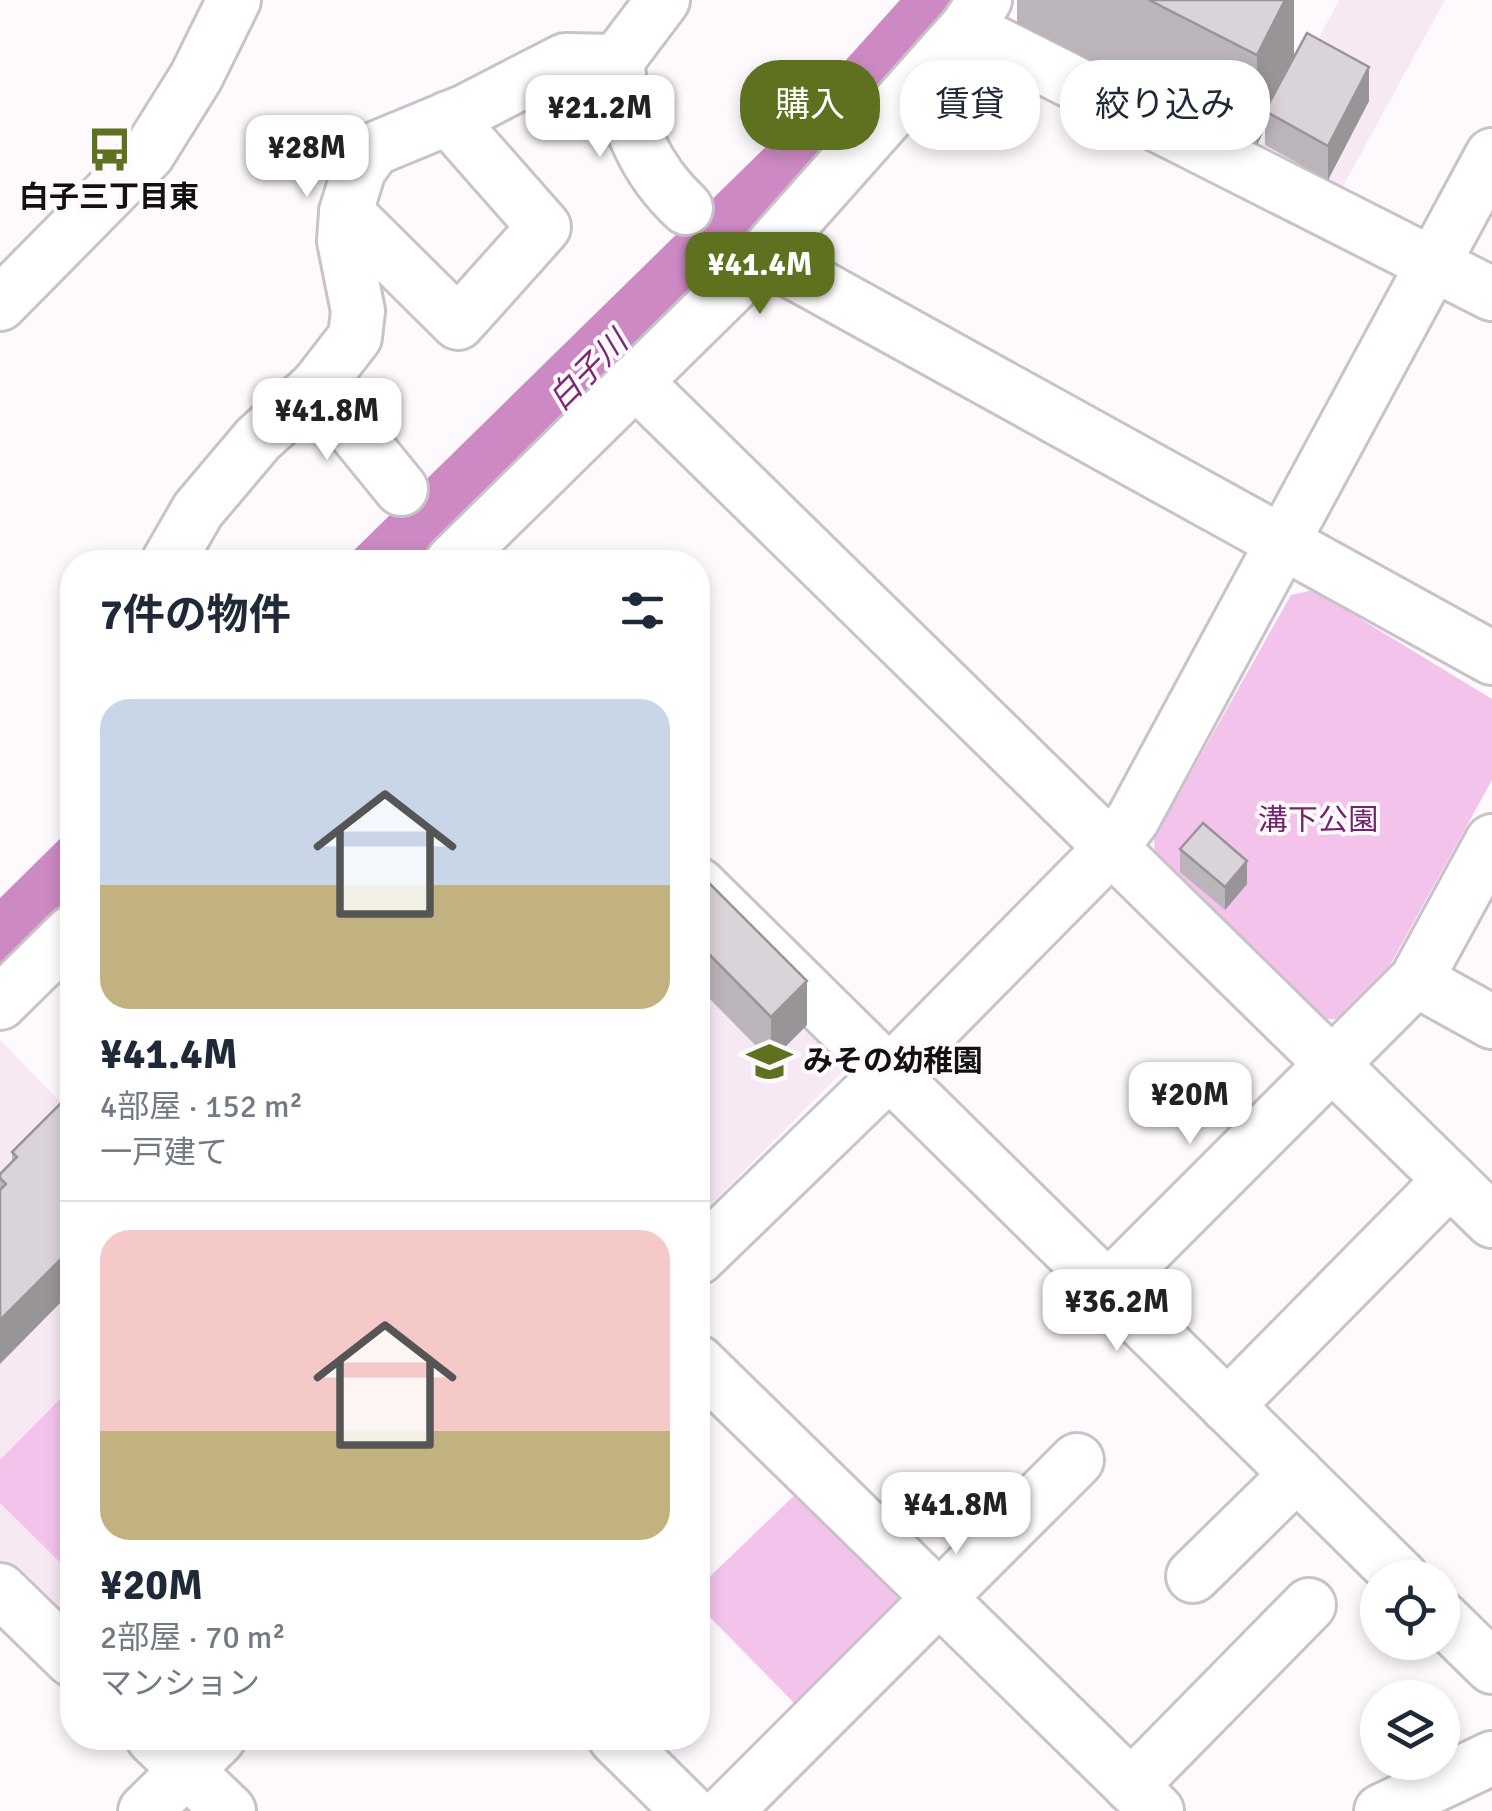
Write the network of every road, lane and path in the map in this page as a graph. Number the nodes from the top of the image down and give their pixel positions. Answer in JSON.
{"nodes":[{"id":1,"x":234,"y":0,"type":"edge"},
{"id":2,"x":663,"y":0,"type":"edge"},
{"id":3,"x":976,"y":14,"type":"edge"},
{"id":4,"x":617,"y":61,"type":"junction"},
{"id":5,"x":448,"y":118,"type":"junction"},
{"id":6,"x":1492,"y":155,"type":"edge"},
{"id":7,"x":686,"y":208,"type":"dead end"},
{"id":8,"x":346,"y":212,"type":"junction"},
{"id":9,"x":766,"y":252,"type":"junction"},
{"id":10,"x":1431,"y":264,"type":"junction"},
{"id":11,"x":1492,"y":294,"type":"edge"},
{"id":12,"x":0,"y":304,"type":"edge"},
{"id":13,"x":636,"y":382,"type":"junction"},
{"id":14,"x":317,"y":386,"type":"junction"},
{"id":15,"x":401,"y":489,"type":"dead end"},
{"id":16,"x":1283,"y":543,"type":"junction"},
{"id":17,"x":175,"y":550,"type":"edge"},
{"id":18,"x":464,"y":550,"type":"edge"},
{"id":19,"x":1492,"y":658,"type":"edge"},
{"id":20,"x":1492,"y":841,"type":"edge"},
{"id":21,"x":1110,"y":849,"type":"junction"},
{"id":22,"x":710,"y":896,"type":"edge"},
{"id":23,"x":60,"y":944,"type":"edge"},
{"id":24,"x":1416,"y":980,"type":"junction"},
{"id":25,"x":0,"y":1002,"type":"edge"},
{"id":26,"x":1492,"y":1022,"type":"edge"},
{"id":27,"x":1331,"y":1064,"type":"junction"},
{"id":28,"x":889,"y":1073,"type":"junction"},
{"id":29,"x":1450,"y":1180,"type":"junction"},
{"id":30,"x":1492,"y":1221,"type":"edge"},
{"id":31,"x":710,"y":1246,"type":"edge"},
{"id":32,"x":1108,"y":1288,"type":"junction"},
{"id":33,"x":710,"y":1374,"type":"edge"},
{"id":34,"x":1228,"y":1406,"type":"junction"},
{"id":35,"x":1077,"y":1460,"type":"dead end"},
{"id":36,"x":1296,"y":1474,"type":"junction"},
{"id":37,"x":1384,"y":1560,"type":"edge"},
{"id":38,"x":1192,"y":1576,"type":"dead end"},
{"id":39,"x":0,"y":1590,"type":"edge"},
{"id":40,"x":939,"y":1599,"type":"junction"},
{"id":41,"x":1309,"y":1605,"type":"dead end"},
{"id":42,"x":1460,"y":1635,"type":"edge"},
{"id":43,"x":60,"y":1648,"type":"edge"},
{"id":44,"x":1492,"y":1666,"type":"edge"},
{"id":45,"x":185,"y":1750,"type":"edge"},
{"id":46,"x":187,"y":1750,"type":"edge"},
{"id":47,"x":628,"y":1750,"type":"edge"},
{"id":48,"x":1492,"y":1758,"type":"edge"},
{"id":49,"x":1144,"y":1798,"type":"edge"},
{"id":50,"x":690,"y":1808,"type":"edge"},
{"id":51,"x":146,"y":1811,"type":"edge"},
{"id":52,"x":229,"y":1811,"type":"edge"},
{"id":53,"x":1382,"y":1811,"type":"edge"}],
"edges":[{"from":1,"to":12,"type":"street"},
{"from":2,"to":4,"type":"street"},
{"from":3,"to":9,"type":"street"},
{"from":3,"to":10,"type":"street"},
{"from":4,"to":5,"type":"street"},
{"from":4,"to":7,"type":"street"},
{"from":5,"to":8,"type":"street"},
{"from":5,"to":8,"type":"street"},
{"from":6,"to":10,"type":"street"},
{"from":8,"to":14,"type":"street"},
{"from":9,"to":13,"type":"street"},
{"from":9,"to":16,"type":"street"},
{"from":10,"to":11,"type":"street"},
{"from":10,"to":16,"type":"street"},
{"from":13,"to":18,"type":"street"},
{"from":13,"to":21,"type":"street"},
{"from":14,"to":15,"type":"street"},
{"from":14,"to":17,"type":"street"},
{"from":16,"to":19,"type":"street"},
{"from":16,"to":21,"type":"street"},
{"from":20,"to":24,"type":"street"},
{"from":21,"to":27,"type":"street"},
{"from":21,"to":28,"type":"street"},
{"from":22,"to":28,"type":"street"},
{"from":23,"to":25,"type":"street"},
{"from":24,"to":26,"type":"street"},
{"from":24,"to":27,"type":"street"},
{"from":27,"to":29,"type":"street"},
{"from":27,"to":32,"type":"street"},
{"from":28,"to":31,"type":"street"},
{"from":28,"to":32,"type":"street"},
{"from":29,"to":30,"type":"street"},
{"from":29,"to":34,"type":"street"},
{"from":32,"to":34,"type":"street"},
{"from":33,"to":40,"type":"street"},
{"from":34,"to":36,"type":"street"},
{"from":35,"to":40,"type":"street"},
{"from":36,"to":37,"type":"street"},
{"from":36,"to":38,"type":"street"},
{"from":39,"to":43,"type":"street"},
{"from":40,"to":49,"type":"street"},
{"from":40,"to":50,"type":"street"},
{"from":41,"to":49,"type":"street"},
{"from":42,"to":44,"type":"street"},
{"from":45,"to":51,"type":"street"},
{"from":46,"to":52,"type":"street"},
{"from":47,"to":50,"type":"street"},
{"from":48,"to":53,"type":"street"}]}
